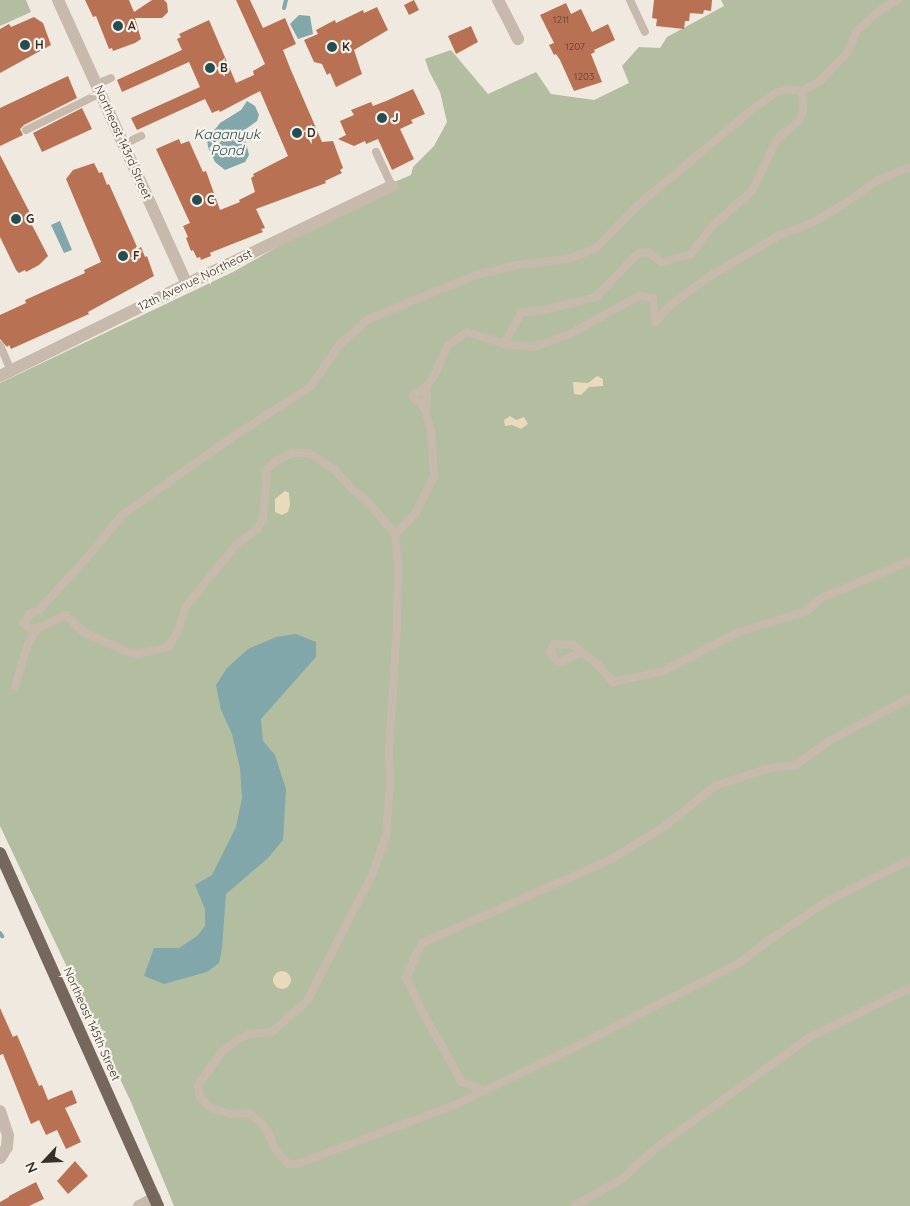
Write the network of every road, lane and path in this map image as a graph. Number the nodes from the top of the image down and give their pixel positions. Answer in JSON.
{"nodes":[{"id":1,"x":58,"y":0,"type":"edge"},
{"id":2,"x":498,"y":0,"type":"edge"},
{"id":3,"x":630,"y":0,"type":"edge"},
{"id":4,"x":898,"y":0,"type":"edge"},
{"id":5,"x":645,"y":32,"type":"dead end"},
{"id":6,"x":518,"y":39,"type":"dead end"},
{"id":7,"x":111,"y":78,"type":"dead end"},
{"id":8,"x":99,"y":88,"type":"junction"},
{"id":9,"x":802,"y":91,"type":"junction"},
{"id":10,"x":26,"y":130,"type":"dead end"},
{"id":11,"x":141,"y":136,"type":"dead end"},
{"id":12,"x":124,"y":144,"type":"junction"},
{"id":13,"x":376,"y":152,"type":"dead end"},
{"id":14,"x":910,"y":167,"type":"edge"},
{"id":15,"x":392,"y":186,"type":"joint"},
{"id":16,"x":186,"y":284,"type":"junction"},
{"id":17,"x":504,"y":344,"type":"junction"},
{"id":18,"x":0,"y":345,"type":"edge"},
{"id":19,"x":6,"y":373,"type":"edge"},
{"id":20,"x":427,"y":386,"type":"junction"},
{"id":21,"x":426,"y":414,"type":"junction"},
{"id":22,"x":394,"y":534,"type":"junction"},
{"id":23,"x":910,"y":561,"type":"edge"},
{"id":24,"x":38,"y":628,"type":"junction"},
{"id":25,"x":582,"y":652,"type":"dead end"},
{"id":26,"x":15,"y":686,"type":"dead end"},
{"id":27,"x":910,"y":698,"type":"edge"},
{"id":28,"x":0,"y":853,"type":"edge"},
{"id":29,"x":910,"y":860,"type":"edge"},
{"id":30,"x":910,"y":988,"type":"edge"},
{"id":31,"x":482,"y":1090,"type":"junction"},
{"id":32,"x":0,"y":1111,"type":"edge"},
{"id":33,"x":4,"y":1152,"type":"edge"},
{"id":34,"x":156,"y":1202,"type":"edge"},
{"id":35,"x":139,"y":1206,"type":"edge"},
{"id":36,"x":574,"y":1206,"type":"edge"}],
"edges":[{"from":1,"to":8,"type":"street","name":"Northeast 143rd Street"},
{"from":2,"to":6,"type":"street"},
{"from":3,"to":5,"type":"lane"},
{"from":4,"to":9,"type":"lane"},
{"from":7,"to":8,"type":"lane"},
{"from":8,"to":10,"type":"lane"},
{"from":8,"to":12,"type":"street","name":"Northeast 143rd Street"},
{"from":9,"to":17,"type":"lane"},
{"from":9,"to":24,"type":"lane"},
{"from":11,"to":12,"type":"lane"},
{"from":12,"to":16,"type":"street","name":"Northeast 143rd Street"},
{"from":13,"to":15,"type":"lane"},
{"from":14,"to":17,"type":"lane"},
{"from":15,"to":16,"type":"street","name":"12th Avenue Northeast"},
{"from":16,"to":19,"type":"street","name":"12th Avenue Northeast"},
{"from":17,"to":20,"type":"lane"},
{"from":18,"to":19,"type":"lane"},
{"from":20,"to":21,"type":"lane"},
{"from":20,"to":21,"type":"lane"},
{"from":21,"to":22,"type":"lane"},
{"from":22,"to":24,"type":"lane"},
{"from":22,"to":31,"type":"lane"},
{"from":23,"to":25,"type":"lane"},
{"from":24,"to":26,"type":"lane"},
{"from":27,"to":31,"type":"lane"},
{"from":28,"to":34,"type":"main road","name":"Northeast 145th Street"},
{"from":29,"to":31,"type":"lane"},
{"from":30,"to":36,"type":"lane"},
{"from":32,"to":33,"type":"street"},
{"from":34,"to":35,"type":"street"}]}
